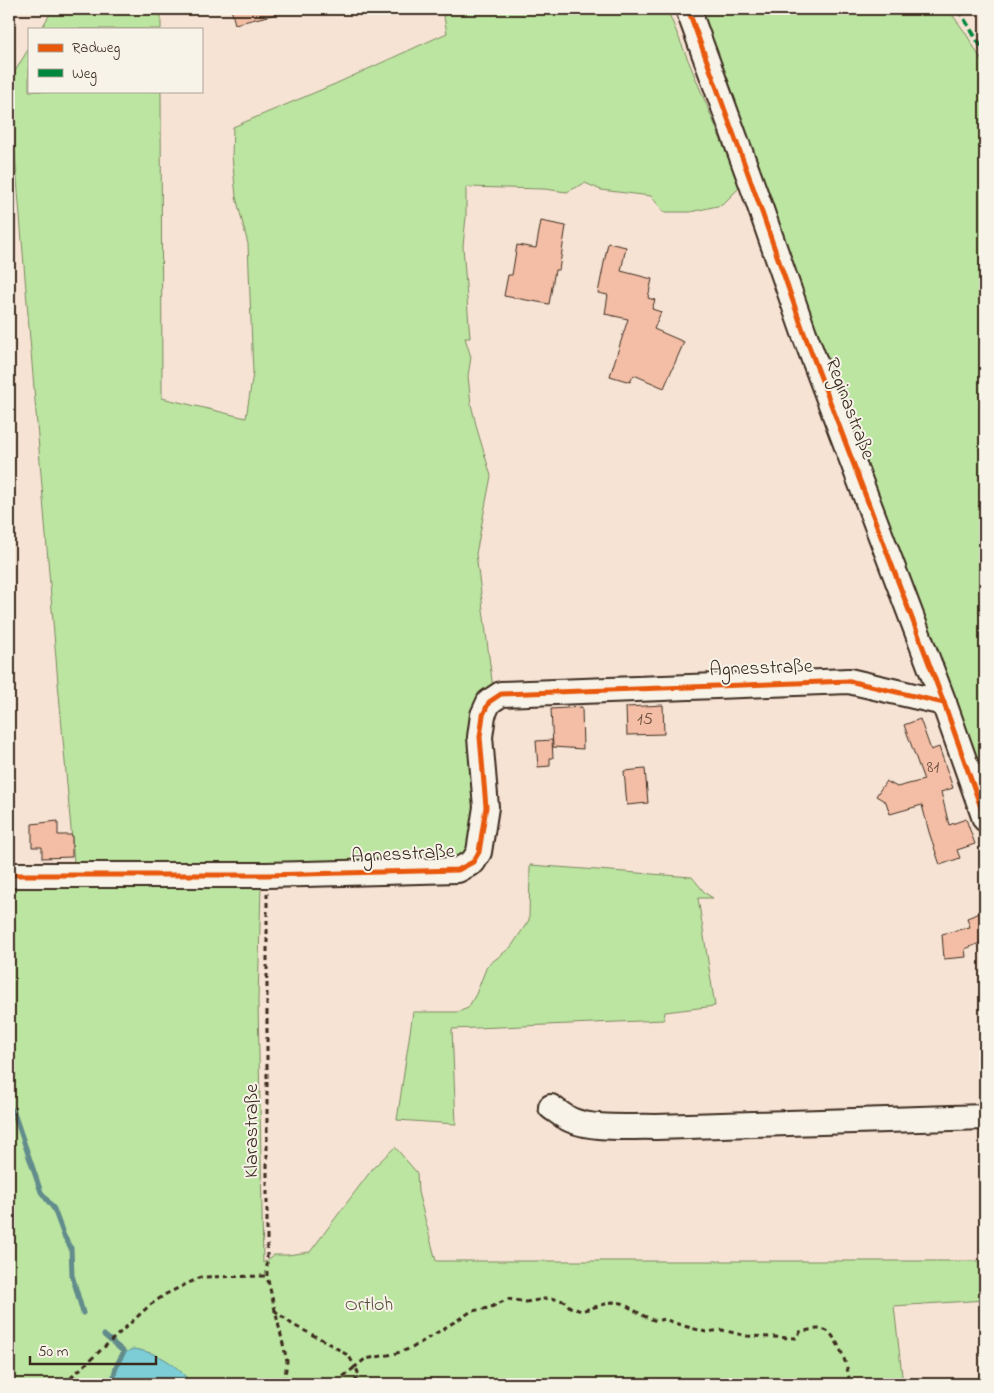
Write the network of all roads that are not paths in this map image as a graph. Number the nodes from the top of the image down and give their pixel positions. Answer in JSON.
{"nodes":[{"id":1,"x":688,"y":9,"type":"edge"},
{"id":2,"x":944,"y":704,"type":"junction"},
{"id":3,"x":985,"y":819,"type":"edge"},
{"id":4,"x":9,"y":874,"type":"edge"},
{"id":5,"x":551,"y":1107,"type":"dead end"},
{"id":6,"x":985,"y":1117,"type":"edge"}],
"edges":[{"from":1,"to":2,"type":"street","name":"Reginastraße"},
{"from":2,"to":3,"type":"street","name":"Reginastraße"},
{"from":2,"to":4,"type":"street","name":"Agnesstraße"},
{"from":5,"to":6,"type":"street"}]}
